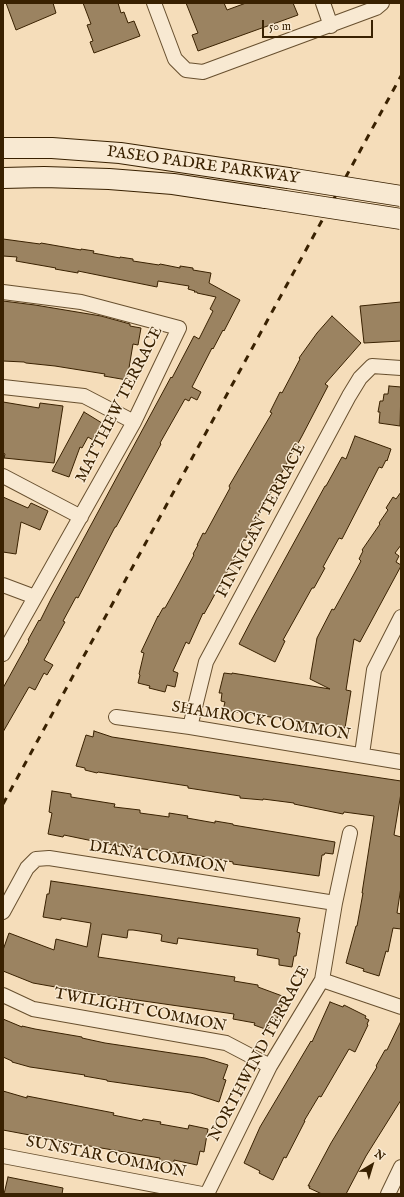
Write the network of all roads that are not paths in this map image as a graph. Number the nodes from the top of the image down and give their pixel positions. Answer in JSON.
{"nodes":[{"id":1,"x":154,"y":3,"type":"edge"},
{"id":2,"x":323,"y":3,"type":"edge"},
{"id":3,"x":382,"y":3,"type":"edge"},
{"id":4,"x":332,"y":26,"type":"junction"},
{"id":5,"x":3,"y":148,"type":"edge"},
{"id":6,"x":3,"y":178,"type":"edge"},
{"id":7,"x":401,"y":196,"type":"edge"},
{"id":8,"x":401,"y":219,"type":"edge"},
{"id":9,"x":3,"y":292,"type":"edge"},
{"id":10,"x":401,"y":368,"type":"edge"},
{"id":11,"x":3,"y":387,"type":"edge"},
{"id":12,"x":134,"y":422,"type":"junction"},
{"id":13,"x":3,"y":476,"type":"edge"},
{"id":14,"x":81,"y":517,"type":"junction"},
{"id":15,"x":3,"y":585,"type":"edge"},
{"id":16,"x":35,"y":597,"type":"junction"},
{"id":17,"x":401,"y":617,"type":"edge"},
{"id":18,"x":3,"y":654,"type":"edge"},
{"id":19,"x":116,"y":717,"type":"dead end"},
{"id":20,"x":190,"y":727,"type":"junction"},
{"id":21,"x":362,"y":754,"type":"junction"},
{"id":22,"x":401,"y":762,"type":"edge"},
{"id":23,"x":350,"y":833,"type":"dead end"},
{"id":24,"x":335,"y":904,"type":"junction"},
{"id":25,"x":3,"y":912,"type":"edge"},
{"id":26,"x":322,"y":980,"type":"junction"},
{"id":27,"x":3,"y":995,"type":"edge"},
{"id":28,"x":401,"y":1007,"type":"edge"},
{"id":29,"x":270,"y":1066,"type":"junction"},
{"id":30,"x":3,"y":1156,"type":"edge"},
{"id":31,"x":401,"y":1167,"type":"edge"},
{"id":32,"x":202,"y":1194,"type":"edge"},
{"id":33,"x":207,"y":1194,"type":"edge"},
{"id":34,"x":388,"y":1194,"type":"edge"}],
"edges":[{"from":1,"to":4,"type":"street"},
{"from":2,"to":4,"type":"street"},
{"from":3,"to":4,"type":"street"},
{"from":5,"to":7,"type":"main road","name":"PASEO PADRE PARKWAY","bridge":true},
{"from":6,"to":8,"type":"main road","name":"PASEO PADRE PARKWAY","bridge":true},
{"from":9,"to":12,"type":"street","name":"MATTHEW TERRACE"},
{"from":10,"to":20,"type":"street","name":"FINNIGAN TERRACE"},
{"from":11,"to":12,"type":"street"},
{"from":12,"to":14,"type":"street","name":"MATTHEW TERRACE"},
{"from":13,"to":14,"type":"street"},
{"from":14,"to":16,"type":"street","name":"MATTHEW TERRACE"},
{"from":15,"to":16,"type":"street"},
{"from":16,"to":18,"type":"street","name":"MATTHEW TERRACE"},
{"from":17,"to":21,"type":"street"},
{"from":19,"to":20,"type":"street","name":"SHAMROCK COMMON"},
{"from":20,"to":21,"type":"street","name":"SHAMROCK COMMON"},
{"from":21,"to":22,"type":"street","name":"SHAMROCK COMMON"},
{"from":23,"to":24,"type":"street","name":"NORTHWIND TERRACE"},
{"from":24,"to":25,"type":"street","name":"DIANA COMMON"},
{"from":24,"to":26,"type":"street","name":"NORTHWIND TERRACE"},
{"from":26,"to":28,"type":"street"},
{"from":26,"to":29,"type":"street","name":"NORTHWIND TERRACE"},
{"from":27,"to":29,"type":"street","name":"TWILIGHT COMMON"},
{"from":29,"to":33,"type":"street","name":"NORTHWIND TERRACE"},
{"from":30,"to":32,"type":"street","name":"SUNSTAR COMMON"},
{"from":31,"to":34,"type":"street"}]}
